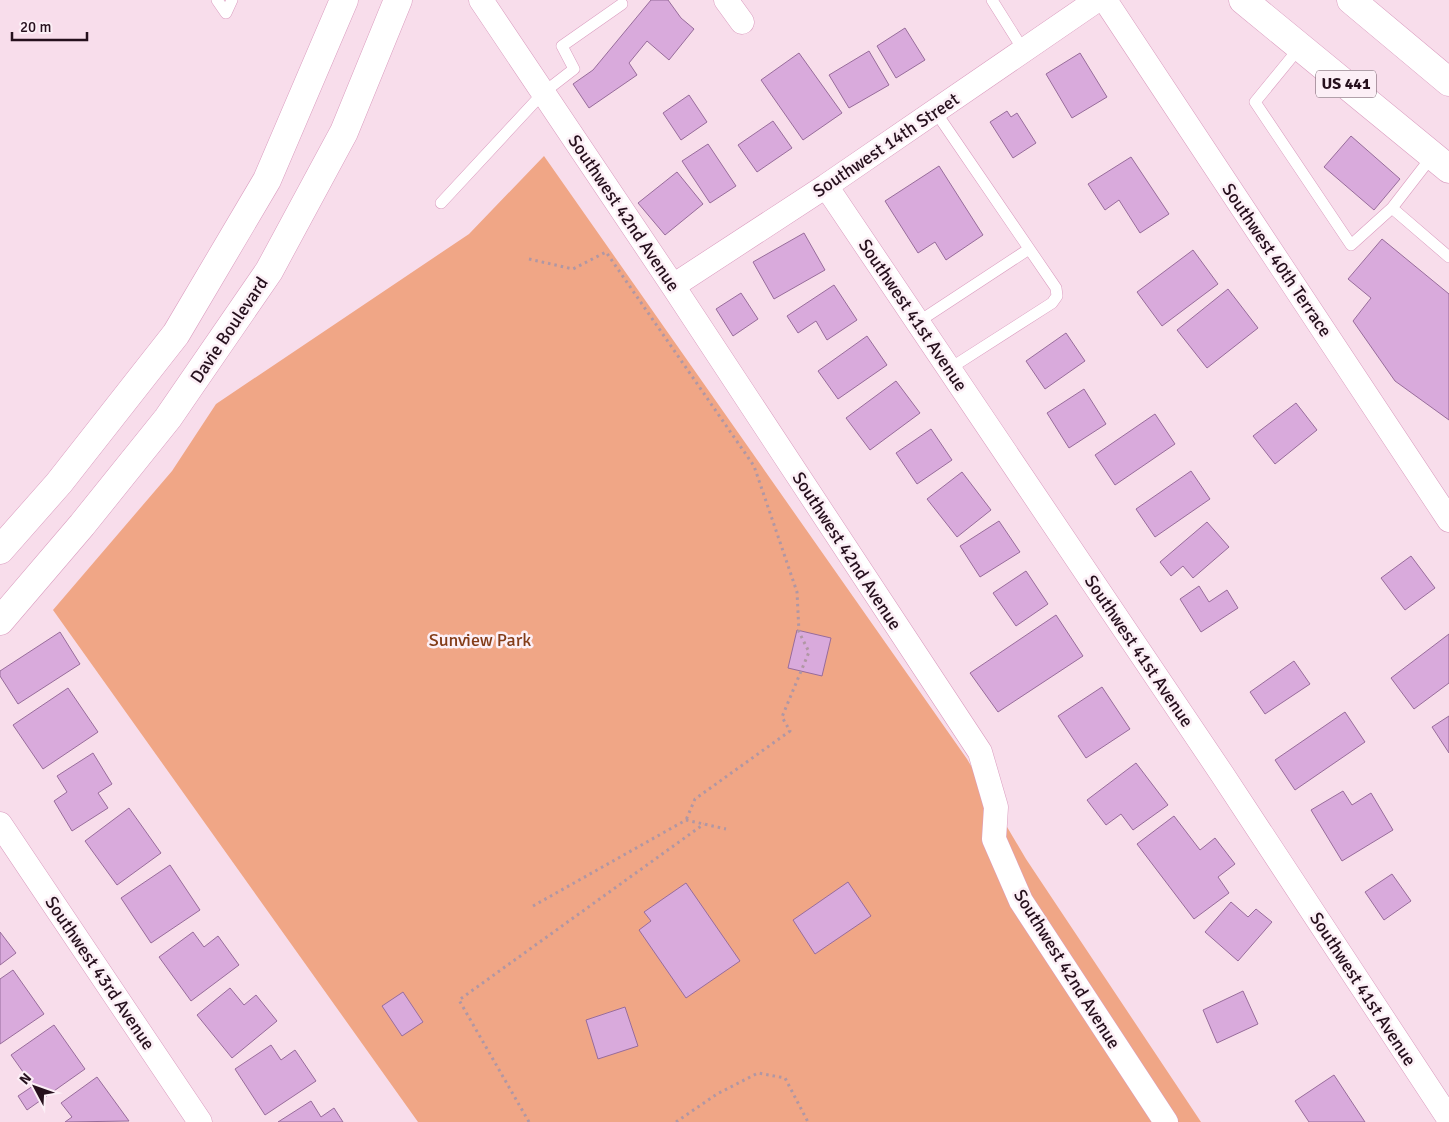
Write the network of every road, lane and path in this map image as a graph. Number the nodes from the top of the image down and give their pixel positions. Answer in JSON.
{"nodes":[{"id":1,"x":217,"y":0,"type":"edge"},
{"id":2,"x":232,"y":0,"type":"edge"},
{"id":3,"x":344,"y":0,"type":"edge"},
{"id":4,"x":398,"y":0,"type":"edge"},
{"id":5,"x":481,"y":0,"type":"edge"},
{"id":6,"x":726,"y":0,"type":"edge"},
{"id":7,"x":992,"y":0,"type":"edge"},
{"id":8,"x":1097,"y":0,"type":"edge"},
{"id":9,"x":1105,"y":0,"type":"edge"},
{"id":10,"x":1243,"y":0,"type":"edge"},
{"id":11,"x":1351,"y":0,"type":"edge"},
{"id":12,"x":622,"y":4,"type":"dead end"},
{"id":13,"x":742,"y":22,"type":"dead end"},
{"id":14,"x":1300,"y":47,"type":"junction"},
{"id":15,"x":1024,"y":51,"type":"junction"},
{"id":16,"x":1449,"y":82,"type":"edge"},
{"id":17,"x":543,"y":93,"type":"junction"},
{"id":18,"x":935,"y":112,"type":"junction"},
{"id":19,"x":1441,"y":162,"type":"edge"},
{"id":20,"x":826,"y":186,"type":"junction"},
{"id":21,"x":441,"y":203,"type":"dead end"},
{"id":22,"x":1392,"y":208,"type":"junction"},
{"id":23,"x":1028,"y":249,"type":"junction"},
{"id":24,"x":1449,"y":257,"type":"edge"},
{"id":25,"x":529,"y":259,"type":"dead end"},
{"id":26,"x":673,"y":286,"type":"junction"},
{"id":27,"x":918,"y":322,"type":"junction"},
{"id":28,"x":949,"y":369,"type":"junction"},
{"id":29,"x":1445,"y":505,"type":"edge"},
{"id":30,"x":0,"y":550,"type":"edge"},
{"id":31,"x":0,"y":622,"type":"edge"},
{"id":32,"x":686,"y":820,"type":"junction"},
{"id":33,"x":0,"y":824,"type":"edge"},
{"id":34,"x":704,"y":824,"type":"junction"},
{"id":35,"x":726,"y":830,"type":"dead end"},
{"id":36,"x":533,"y":906,"type":"dead end"},
{"id":37,"x":1449,"y":1119,"type":"edge"},
{"id":38,"x":200,"y":1122,"type":"edge"},
{"id":39,"x":529,"y":1122,"type":"edge"},
{"id":40,"x":676,"y":1122,"type":"edge"},
{"id":41,"x":808,"y":1122,"type":"edge"},
{"id":42,"x":1166,"y":1122,"type":"edge"}],
"edges":[{"from":1,"to":2,"type":"lane"},
{"from":3,"to":30,"type":"main road"},
{"from":4,"to":31,"type":"main road","name":"Davie Boulevard"},
{"from":5,"to":17,"type":"street","name":"Southwest 42nd Avenue"},
{"from":6,"to":13,"type":"street"},
{"from":7,"to":15,"type":"lane"},
{"from":8,"to":15,"type":"street","name":"Southwest 14th Street"},
{"from":9,"to":29,"type":"street","name":"Southwest 40th Terrace"},
{"from":10,"to":14,"type":"main road","number":"US 441"},
{"from":11,"to":16,"type":"main road"},
{"from":12,"to":17,"type":"lane"},
{"from":14,"to":19,"type":"main road","number":"US 441"},
{"from":14,"to":22,"type":"lane"},
{"from":15,"to":18,"type":"street","name":"Southwest 14th Street"},
{"from":17,"to":21,"type":"lane"},
{"from":17,"to":26,"type":"street","name":"Southwest 42nd Avenue"},
{"from":18,"to":20,"type":"street","name":"Southwest 14th Street"},
{"from":18,"to":23,"type":"lane"},
{"from":19,"to":22,"type":"lane"},
{"from":20,"to":26,"type":"street","name":"Southwest 14th Street"},
{"from":20,"to":27,"type":"street","name":"Southwest 41st Avenue"},
{"from":22,"to":24,"type":"lane"},
{"from":23,"to":27,"type":"lane"},
{"from":23,"to":28,"type":"lane"},
{"from":25,"to":32,"type":"path"},
{"from":26,"to":42,"type":"street","name":"Southwest 42nd Avenue"},
{"from":27,"to":28,"type":"street","name":"Southwest 41st Avenue"},
{"from":28,"to":37,"type":"street","name":"Southwest 41st Avenue"},
{"from":32,"to":34,"type":"path"},
{"from":32,"to":36,"type":"path"},
{"from":33,"to":38,"type":"street","name":"Southwest 43rd Avenue"},
{"from":34,"to":35,"type":"path"},
{"from":34,"to":39,"type":"path"},
{"from":40,"to":41,"type":"path"}]}
